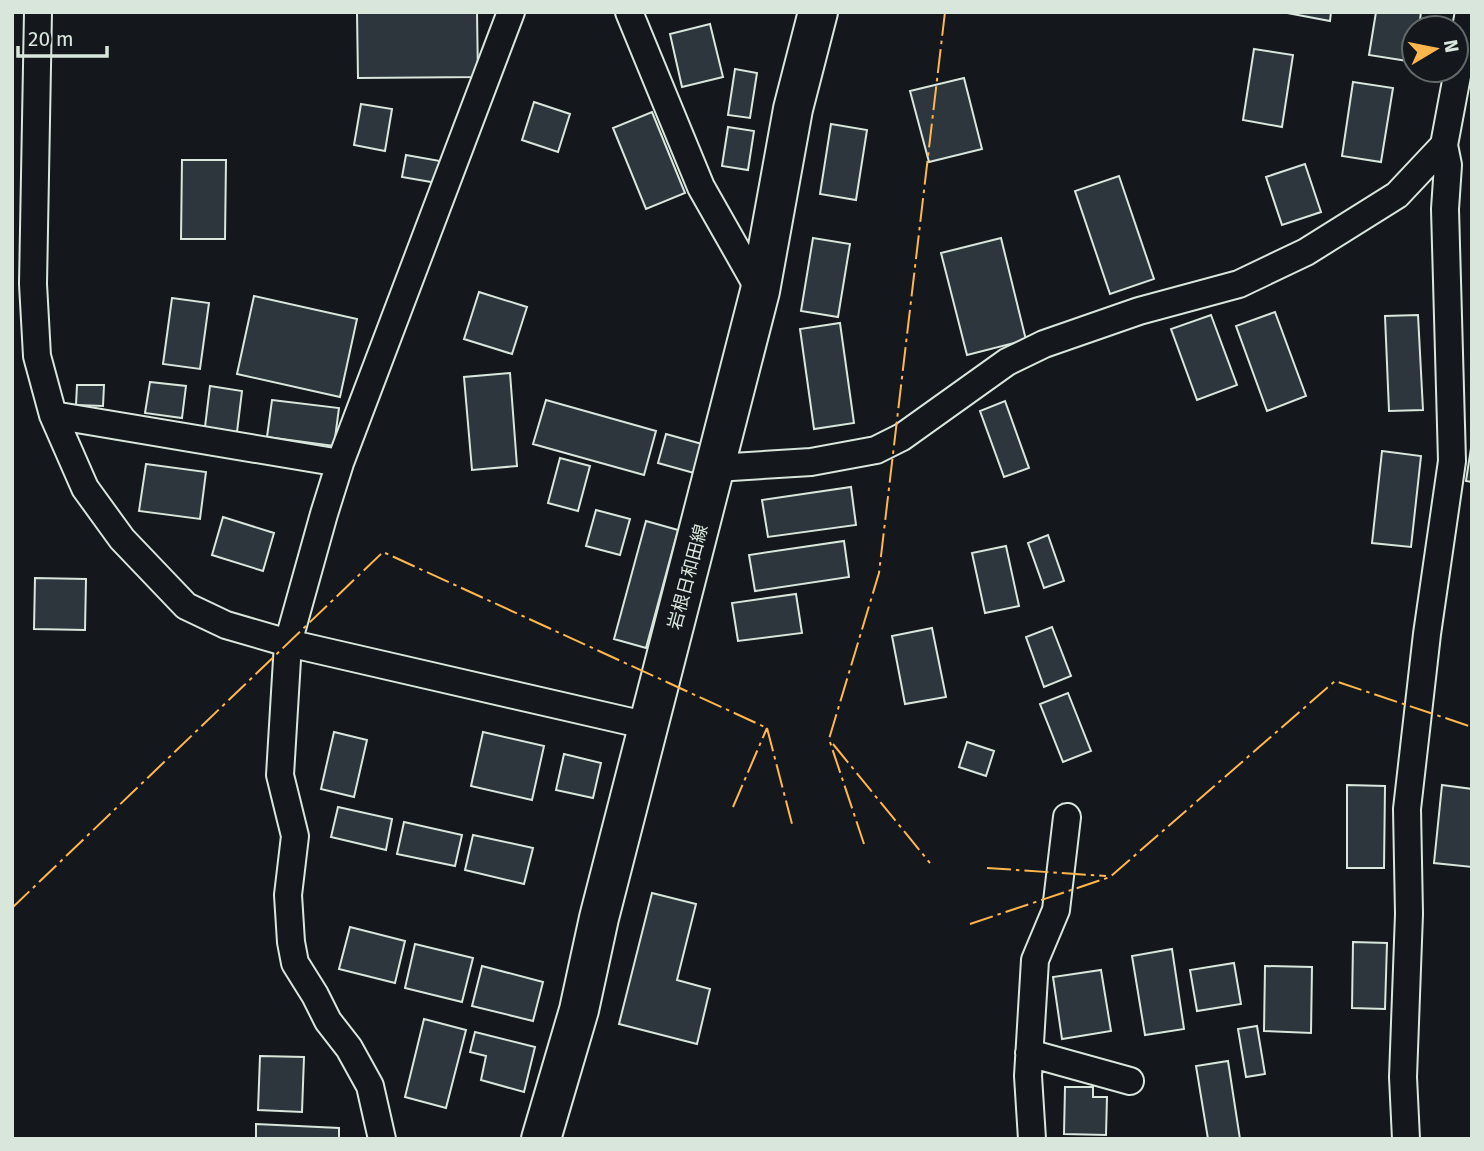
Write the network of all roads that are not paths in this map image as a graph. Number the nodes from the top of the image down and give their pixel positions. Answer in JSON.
{"nodes":[{"id":1,"x":38,"y":12,"type":"edge"},
{"id":2,"x":511,"y":12,"type":"edge"},
{"id":3,"x":629,"y":12,"type":"edge"},
{"id":4,"x":818,"y":12,"type":"edge"},
{"id":5,"x":1469,"y":12,"type":"edge"},
{"id":6,"x":1444,"y":145,"type":"junction"},
{"id":7,"x":760,"y":291,"type":"junction"},
{"id":8,"x":52,"y":415,"type":"junction"},
{"id":9,"x":340,"y":463,"type":"junction"},
{"id":10,"x":716,"y":468,"type":"junction"},
{"id":11,"x":288,"y":643,"type":"junction"},
{"id":12,"x":649,"y":726,"type":"junction"},
{"id":13,"x":1068,"y":817,"type":"dead end"},
{"id":14,"x":1029,"y":1053,"type":"junction"},
{"id":15,"x":1130,"y":1081,"type":"dead end"},
{"id":16,"x":382,"y":1139,"type":"edge"},
{"id":17,"x":541,"y":1139,"type":"edge"},
{"id":18,"x":1032,"y":1139,"type":"edge"},
{"id":19,"x":1406,"y":1139,"type":"edge"}],
"edges":[{"from":1,"to":8,"type":"street"},
{"from":2,"to":9,"type":"street"},
{"from":3,"to":7,"type":"street"},
{"from":4,"to":7,"type":"main road","name":"岩根日和田線"},
{"from":5,"to":6,"type":"street"},
{"from":6,"to":10,"type":"street"},
{"from":6,"to":19,"type":"street"},
{"from":7,"to":10,"type":"main road","name":"岩根日和田線"},
{"from":8,"to":9,"type":"street"},
{"from":8,"to":11,"type":"street"},
{"from":9,"to":11,"type":"street"},
{"from":10,"to":12,"type":"main road","name":"岩根日和田線"},
{"from":11,"to":12,"type":"street"},
{"from":11,"to":16,"type":"street"},
{"from":12,"to":17,"type":"main road","name":"岩根日和田線"},
{"from":13,"to":14,"type":"street"},
{"from":14,"to":15,"type":"street"},
{"from":14,"to":18,"type":"street"}]}
